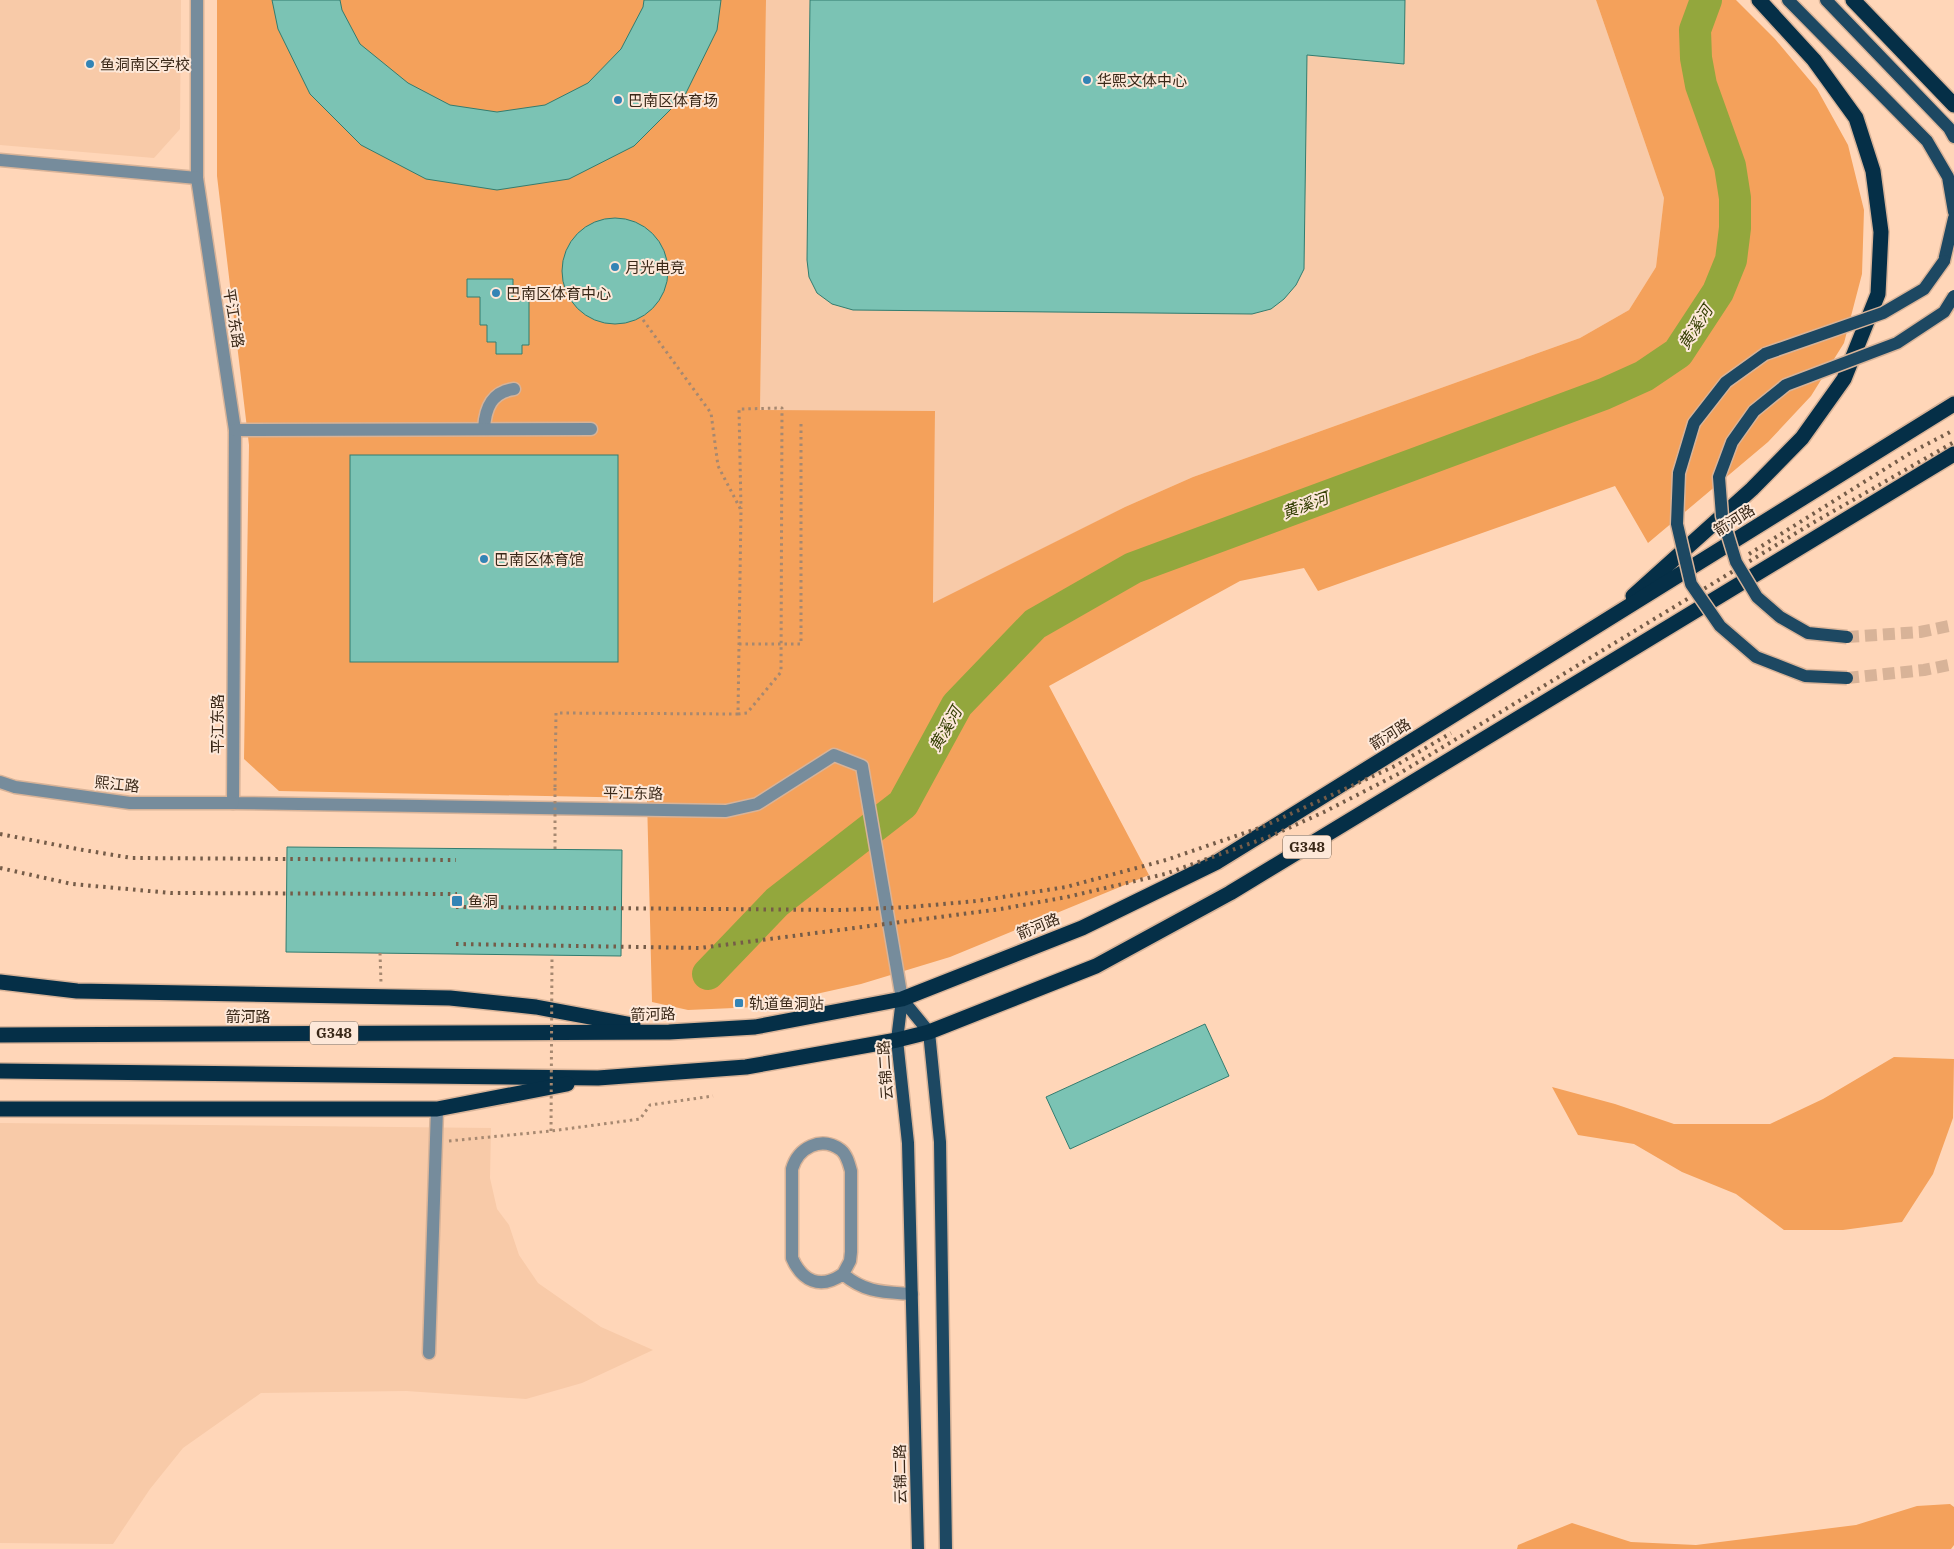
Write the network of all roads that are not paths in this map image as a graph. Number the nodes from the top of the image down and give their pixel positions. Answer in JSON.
{"nodes":[{"id":1,"x":197,"y":0,"type":"edge"},
{"id":2,"x":1759,"y":0,"type":"edge"},
{"id":3,"x":1788,"y":0,"type":"edge"},
{"id":4,"x":1826,"y":0,"type":"edge"},
{"id":5,"x":1857,"y":5,"type":"edge"},
{"id":6,"x":1954,"y":105,"type":"edge"},
{"id":7,"x":1954,"y":137,"type":"edge"},
{"id":8,"x":0,"y":160,"type":"edge"},
{"id":9,"x":197,"y":178,"type":"junction"},
{"id":10,"x":1954,"y":212,"type":"edge"},
{"id":11,"x":1954,"y":218,"type":"edge"},
{"id":12,"x":1954,"y":296,"type":"edge"},
{"id":13,"x":514,"y":389,"type":"dead end"},
{"id":14,"x":1954,"y":404,"type":"edge"},
{"id":15,"x":484,"y":429,"type":"junction"},
{"id":16,"x":591,"y":429,"type":"dead end"},
{"id":17,"x":235,"y":430,"type":"junction"},
{"id":18,"x":1954,"y":454,"type":"edge"},
{"id":19,"x":1602,"y":623,"type":"junction"},
{"id":20,"x":1847,"y":637,"type":"tunnel mouth"},
{"id":21,"x":1847,"y":678,"type":"tunnel mouth"},
{"id":22,"x":0,"y":782,"type":"edge"},
{"id":23,"x":233,"y":803,"type":"junction"},
{"id":24,"x":0,"y":982,"type":"edge"},
{"id":25,"x":902,"y":999,"type":"junction"},
{"id":26,"x":669,"y":1032,"type":"junction"},
{"id":27,"x":929,"y":1032,"type":"junction"},
{"id":28,"x":0,"y":1035,"type":"edge"},
{"id":29,"x":897,"y":1040,"type":"junction"},
{"id":30,"x":0,"y":1071,"type":"edge"},
{"id":31,"x":598,"y":1078,"type":"junction"},
{"id":32,"x":438,"y":1109,"type":"junction"},
{"id":33,"x":0,"y":1110,"type":"edge"},
{"id":34,"x":843,"y":1274,"type":"junction"},
{"id":35,"x":912,"y":1294,"type":"junction"},
{"id":36,"x":429,"y":1353,"type":"dead end"},
{"id":37,"x":918,"y":1549,"type":"edge"},
{"id":38,"x":946,"y":1549,"type":"edge"}],
"edges":[{"from":1,"to":9,"type":"street","name":"平江东路"},
{"from":2,"to":19,"type":"highway"},
{"from":3,"to":10,"type":"main road"},
{"from":4,"to":7,"type":"main road"},
{"from":5,"to":6,"type":"highway"},
{"from":8,"to":9,"type":"street"},
{"from":9,"to":17,"type":"street","name":"平江东路"},
{"from":11,"to":21,"type":"main road","bridge":true},
{"from":12,"to":20,"type":"main road","bridge":true},
{"from":13,"to":15,"type":"street"},
{"from":14,"to":19,"type":"highway","name":"箭河路","number":"G348"},
{"from":15,"to":16,"type":"street"},
{"from":15,"to":17,"type":"street"},
{"from":17,"to":23,"type":"street","name":"平江东路"},
{"from":18,"to":27,"type":"highway","number":"G348"},
{"from":19,"to":25,"type":"highway","name":"箭河路","number":"G348"},
{"from":22,"to":23,"type":"street","name":"熙江路"},
{"from":23,"to":25,"type":"street","name":"平江东路"},
{"from":24,"to":26,"type":"highway"},
{"from":25,"to":26,"type":"highway","name":"箭河路","number":"G348"},
{"from":25,"to":27,"type":"main road"},
{"from":25,"to":29,"type":"main road","name":"云锦二路"},
{"from":26,"to":28,"type":"highway","name":"箭河路","number":"G348"},
{"from":27,"to":29,"type":"highway","number":"G348"},
{"from":27,"to":38,"type":"main road"},
{"from":29,"to":31,"type":"highway","number":"G348"},
{"from":29,"to":35,"type":"main road","name":"云锦二路"},
{"from":30,"to":31,"type":"highway","number":"G348"},
{"from":31,"to":32,"type":"highway"},
{"from":32,"to":33,"type":"highway"},
{"from":32,"to":36,"type":"street"},
{"from":34,"to":34,"type":"street"},
{"from":34,"to":35,"type":"street"},
{"from":35,"to":37,"type":"main road","name":"云锦二路"}]}
